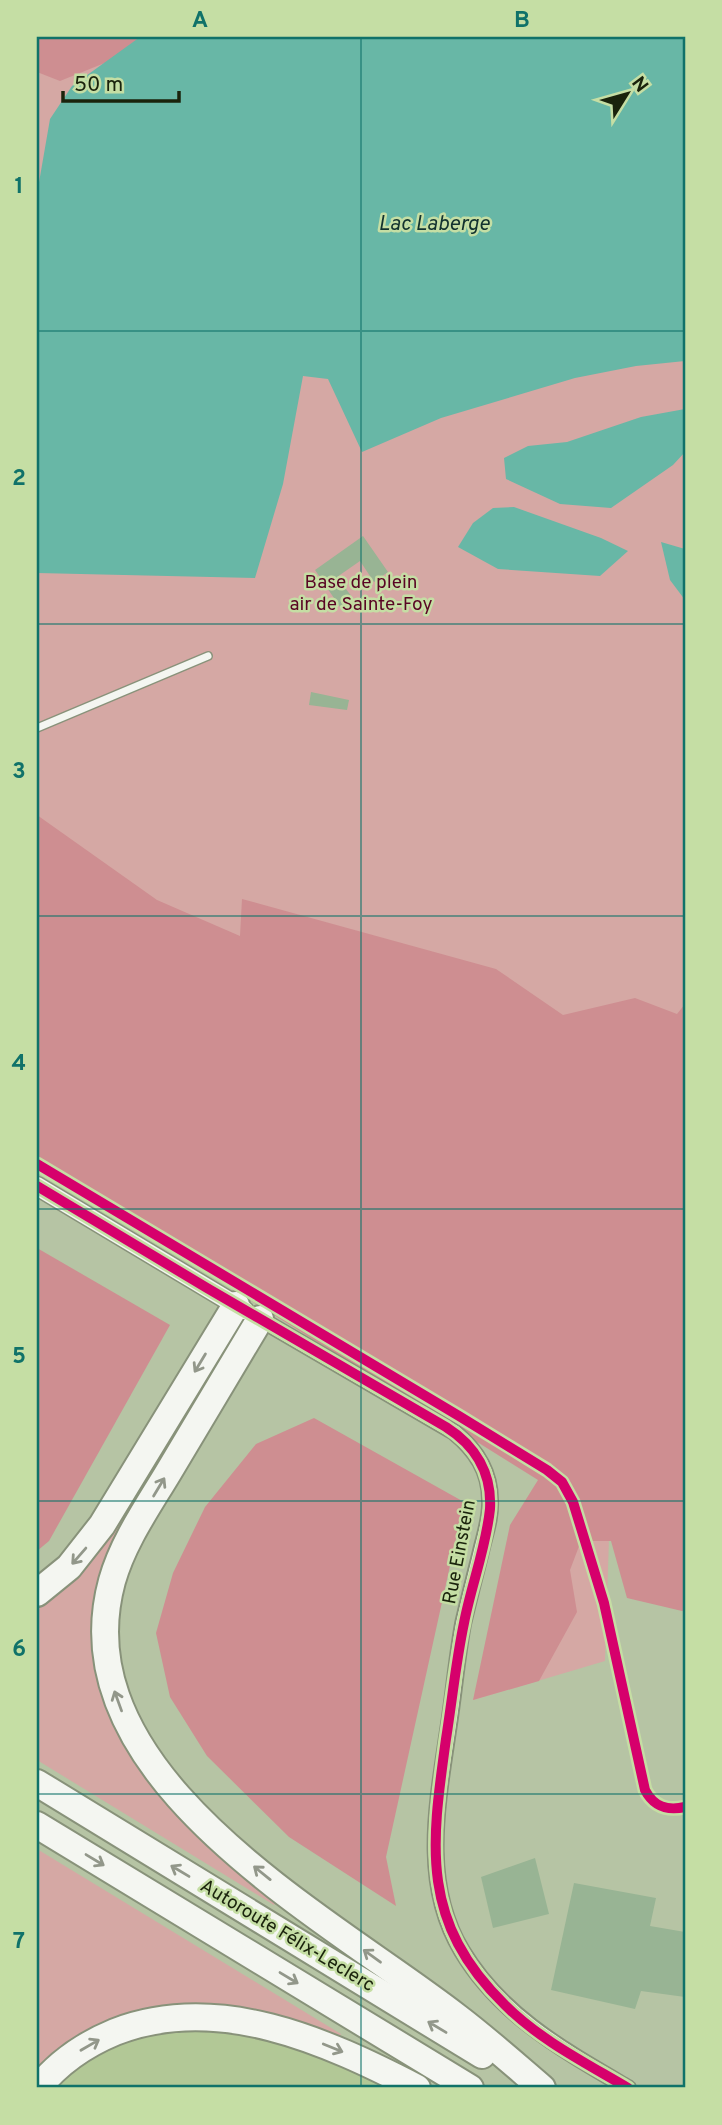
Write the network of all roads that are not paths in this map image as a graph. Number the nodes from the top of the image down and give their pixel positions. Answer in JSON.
{"nodes":[{"id":1,"x":208,"y":656,"type":"dead end"},
{"id":2,"x":37,"y":728,"type":"edge"},
{"id":3,"x":37,"y":1186,"type":"edge"},
{"id":4,"x":236,"y":1305,"type":"junction"},
{"id":5,"x":260,"y":1319,"type":"junction"},
{"id":6,"x":37,"y":1593,"type":"edge"},
{"id":7,"x":37,"y":1783,"type":"edge"},
{"id":8,"x":37,"y":1825,"type":"edge"},
{"id":9,"x":38,"y":2088,"type":"edge"},
{"id":10,"x":417,"y":2088,"type":"edge"},
{"id":11,"x":470,"y":2088,"type":"edge"},
{"id":12,"x":539,"y":2088,"type":"edge"},
{"id":13,"x":628,"y":2088,"type":"edge"}],
"edges":[{"from":1,"to":2,"type":"lane"},
{"from":3,"to":4,"type":"street","name":"Rue Einstein"},
{"from":4,"to":5,"type":"street","name":"Rue Einstein"},
{"from":4,"to":6,"type":"highway","one_way":true},
{"from":12,"to":5,"type":"highway","one_way":true},
{"from":5,"to":13,"type":"street","name":"Rue Einstein"},
{"from":12,"to":7,"type":"highway","name":"Autoroute Félix-Leclerc","one_way":true},
{"from":8,"to":11,"type":"highway","name":"Autoroute Félix-Leclerc","one_way":true},
{"from":9,"to":10,"type":"highway","one_way":true}]}
